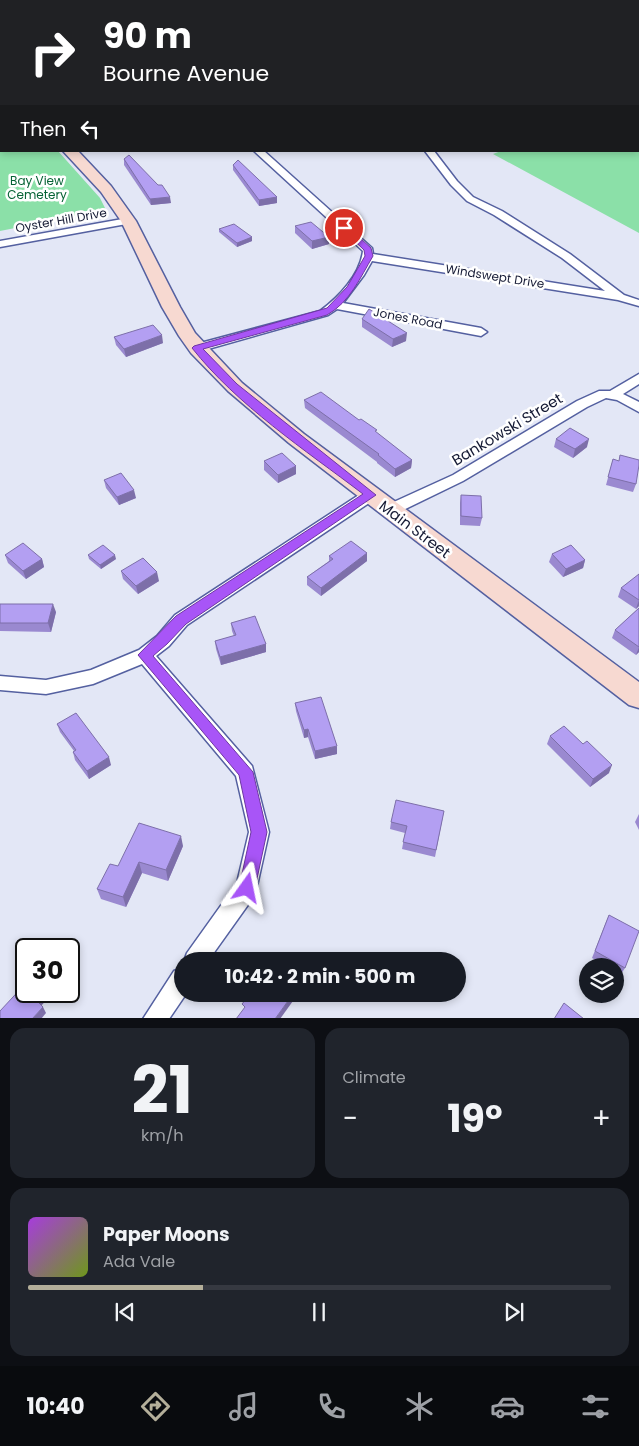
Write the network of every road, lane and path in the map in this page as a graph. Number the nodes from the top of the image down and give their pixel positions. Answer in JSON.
{"nodes":[{"id":1,"x":71,"y":152,"type":"edge"},
{"id":2,"x":259,"y":152,"type":"edge"},
{"id":3,"x":430,"y":152,"type":"edge"},
{"id":4,"x":128,"y":221,"type":"junction"},
{"id":5,"x":0,"y":244,"type":"edge"},
{"id":6,"x":369,"y":256,"type":"junction"},
{"id":7,"x":620,"y":298,"type":"junction"},
{"id":8,"x":336,"y":305,"type":"junction"},
{"id":9,"x":638,"y":306,"type":"edge"},
{"id":10,"x":481,"y":332,"type":"dead end"},
{"id":11,"x":197,"y":348,"type":"junction"},
{"id":12,"x":639,"y":378,"type":"edge"},
{"id":13,"x":612,"y":395,"type":"junction"},
{"id":14,"x":639,"y":408,"type":"edge"},
{"id":15,"x":370,"y":495,"type":"junction"},
{"id":16,"x":390,"y":510,"type":"junction"},
{"id":17,"x":145,"y":655,"type":"junction"},
{"id":18,"x":0,"y":683,"type":"edge"},
{"id":19,"x":639,"y":697,"type":"edge"},
{"id":20,"x":201,"y":952,"type":"edge"},
{"id":21,"x":174,"y":991,"type":"edge"},
{"id":22,"x":155,"y":1018,"type":"edge"}],
"edges":[{"from":1,"to":4,"type":"main road","name":"Main Street"},
{"from":2,"to":6,"type":"street"},
{"from":3,"to":7,"type":"street","name":"Windswept Drive"},
{"from":4,"to":5,"type":"street","name":"Oyster Hill Drive"},
{"from":4,"to":11,"type":"main road","name":"Main Street"},
{"from":6,"to":7,"type":"street","name":"Windswept Drive"},
{"from":6,"to":8,"type":"street"},
{"from":7,"to":9,"type":"street","name":"Windswept Drive"},
{"from":8,"to":10,"type":"street","name":"Jones Road"},
{"from":8,"to":11,"type":"street"},
{"from":11,"to":15,"type":"main road","name":"Main Street"},
{"from":12,"to":13,"type":"street","name":"Bankowski Street"},
{"from":13,"to":14,"type":"street"},
{"from":13,"to":16,"type":"street","name":"Bankowski Street"},
{"from":15,"to":16,"type":"main road","name":"Main Street"},
{"from":15,"to":17,"type":"street"},
{"from":16,"to":19,"type":"main road","name":"Main Street"},
{"from":17,"to":18,"type":"street"},
{"from":17,"to":20,"type":"street"},
{"from":21,"to":22,"type":"street"}]}
